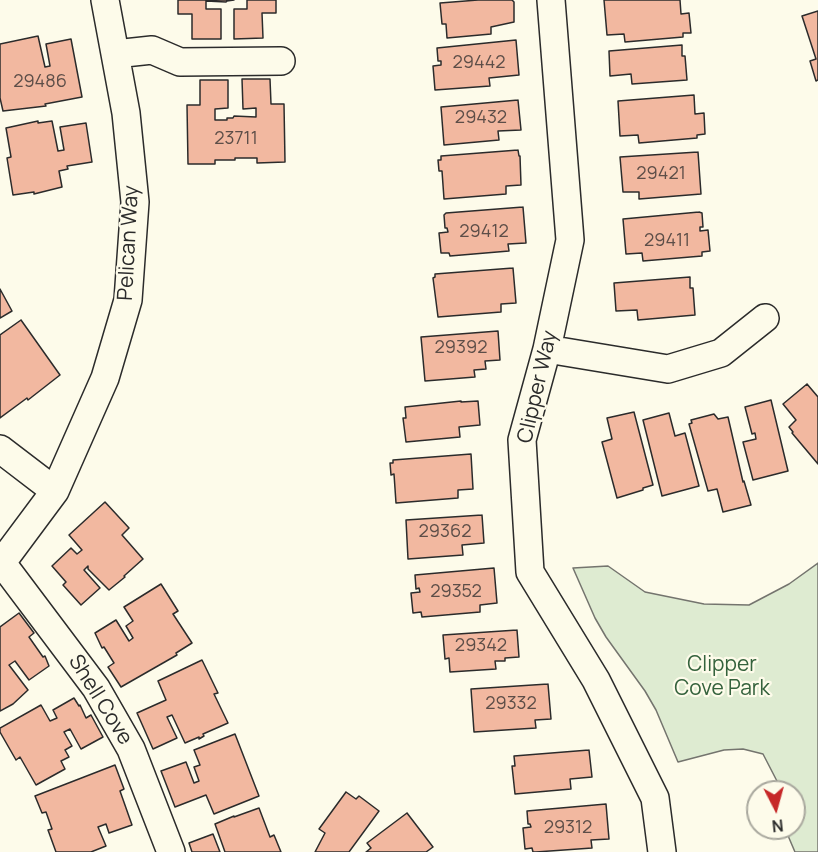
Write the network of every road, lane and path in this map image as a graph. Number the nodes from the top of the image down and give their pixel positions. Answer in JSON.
{"nodes":[{"id":1,"x":105,"y":0,"type":"edge"},
{"id":2,"x":551,"y":0,"type":"edge"},
{"id":3,"x":115,"y":54,"type":"junction"},
{"id":4,"x":281,"y":61,"type":"dead end"},
{"id":5,"x":765,"y":318,"type":"dead end"},
{"id":6,"x":547,"y":349,"type":"junction"},
{"id":7,"x":0,"y":449,"type":"edge"},
{"id":8,"x":55,"y":491,"type":"junction"},
{"id":9,"x":1,"y":564,"type":"edge"},
{"id":10,"x":171,"y":852,"type":"edge"},
{"id":11,"x":662,"y":852,"type":"edge"}],
"edges":[{"from":1,"to":3,"type":"street","name":"Pelican Way"},
{"from":2,"to":6,"type":"street","name":"Clipper Way"},
{"from":3,"to":4,"type":"street"},
{"from":3,"to":8,"type":"street","name":"Pelican Way"},
{"from":5,"to":6,"type":"street"},
{"from":6,"to":11,"type":"street","name":"Clipper Way"},
{"from":7,"to":8,"type":"street"},
{"from":8,"to":9,"type":"street","name":"Pelican Way"},
{"from":9,"to":10,"type":"street","name":"Shell Cove"}]}
